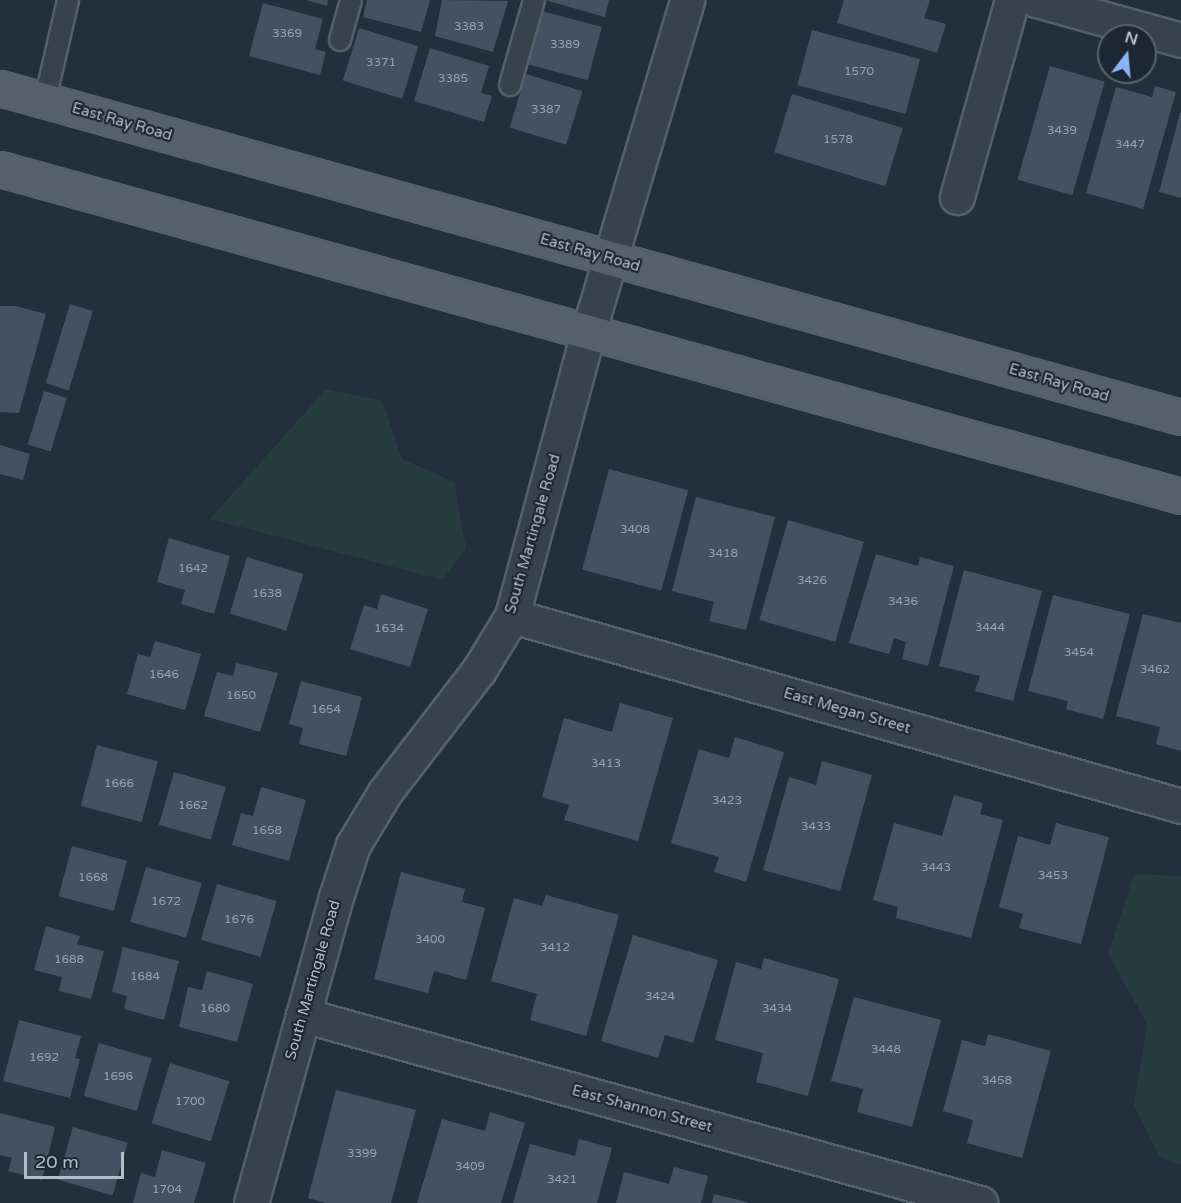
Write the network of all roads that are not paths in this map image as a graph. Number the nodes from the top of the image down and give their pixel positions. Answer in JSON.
{"nodes":[{"id":1,"x":68,"y":0,"type":"edge"},
{"id":2,"x":351,"y":0,"type":"edge"},
{"id":3,"x":534,"y":0,"type":"edge"},
{"id":4,"x":687,"y":0,"type":"edge"},
{"id":5,"x":1012,"y":0,"type":"edge"},
{"id":6,"x":1036,"y":0,"type":"edge"},
{"id":7,"x":340,"y":40,"type":"dead end"},
{"id":8,"x":1181,"y":40,"type":"edge"},
{"id":9,"x":510,"y":85,"type":"dead end"},
{"id":10,"x":0,"y":88,"type":"edge"},
{"id":11,"x":45,"y":100,"type":"junction"},
{"id":12,"x":0,"y":169,"type":"edge"},
{"id":13,"x":957,"y":197,"type":"dead end"},
{"id":14,"x":610,"y":259,"type":"junction"},
{"id":15,"x":588,"y":333,"type":"junction"},
{"id":16,"x":1181,"y":417,"type":"edge"},
{"id":17,"x":1181,"y":496,"type":"edge"},
{"id":18,"x":512,"y":616,"type":"junction"},
{"id":19,"x":1181,"y":806,"type":"edge"},
{"id":20,"x":303,"y":1015,"type":"junction"},
{"id":21,"x":251,"y":1203,"type":"edge"},
{"id":22,"x":980,"y":1203,"type":"edge"}],
"edges":[{"from":1,"to":11,"type":"lane"},
{"from":2,"to":7,"type":"lane"},
{"from":3,"to":9,"type":"lane"},
{"from":4,"to":14,"type":"street","name":"South Martingale Road"},
{"from":5,"to":13,"type":"street"},
{"from":6,"to":8,"type":"street"},
{"from":10,"to":11,"type":"main road","name":"East Ray Road"},
{"from":11,"to":14,"type":"main road","name":"East Ray Road"},
{"from":12,"to":15,"type":"main road"},
{"from":14,"to":15,"type":"street","name":"South Martingale Road"},
{"from":14,"to":16,"type":"main road","name":"East Ray Road"},
{"from":15,"to":17,"type":"main road"},
{"from":15,"to":18,"type":"street","name":"South Martingale Road"},
{"from":18,"to":19,"type":"street","name":"East Megan Street"},
{"from":18,"to":20,"type":"street","name":"South Martingale Road"},
{"from":20,"to":21,"type":"street","name":"South Martingale Road"},
{"from":20,"to":22,"type":"street","name":"East Shannon Street"}]}
